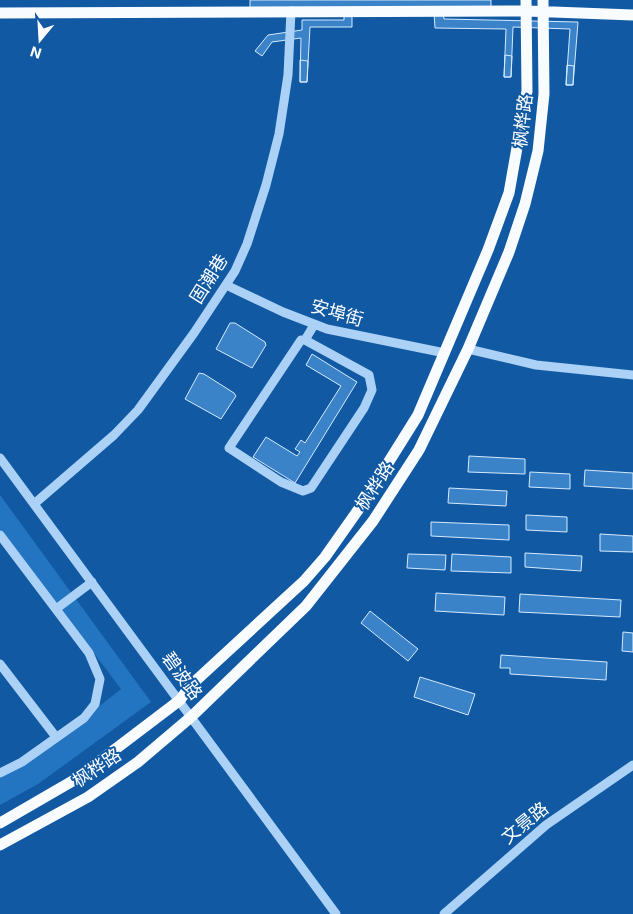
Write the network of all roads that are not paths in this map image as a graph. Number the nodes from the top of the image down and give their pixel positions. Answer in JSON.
{"nodes":[{"id":1,"x":542,"y":0,"type":"edge"},
{"id":2,"x":527,"y":6,"type":"edge"},
{"id":3,"x":291,"y":11,"type":"junction"},
{"id":4,"x":543,"y":12,"type":"junction"},
{"id":5,"x":0,"y":13,"type":"edge"},
{"id":6,"x":633,"y":15,"type":"edge"},
{"id":7,"x":226,"y":286,"type":"junction"},
{"id":8,"x":314,"y":324,"type":"junction"},
{"id":9,"x":306,"y":340,"type":"junction"},
{"id":10,"x":468,"y":349,"type":"junction"},
{"id":11,"x":445,"y":353,"type":"junction"},
{"id":12,"x":633,"y":375,"type":"edge"},
{"id":13,"x":0,"y":458,"type":"edge"},
{"id":14,"x":34,"y":504,"type":"junction"},
{"id":15,"x":0,"y":535,"type":"edge"},
{"id":16,"x":8,"y":546,"type":"junction"},
{"id":17,"x":0,"y":553,"type":"edge"},
{"id":18,"x":92,"y":582,"type":"junction"},
{"id":19,"x":56,"y":609,"type":"junction"},
{"id":20,"x":0,"y":664,"type":"edge"},
{"id":21,"x":180,"y":700,"type":"junction"},
{"id":22,"x":191,"y":717,"type":"junction"},
{"id":23,"x":56,"y":737,"type":"junction"},
{"id":24,"x":633,"y":765,"type":"edge"},
{"id":25,"x":0,"y":773,"type":"edge"},
{"id":26,"x":0,"y":823,"type":"edge"},
{"id":27,"x":0,"y":845,"type":"edge"},
{"id":28,"x":336,"y":914,"type":"edge"},
{"id":29,"x":444,"y":914,"type":"edge"}],
"edges":[{"from":1,"to":4,"type":"main road","name":"枫桦路"},
{"from":2,"to":3,"type":"main road"},
{"from":2,"to":4,"type":"main road"},
{"from":2,"to":11,"type":"main road","name":"枫桦路"},
{"from":3,"to":5,"type":"main road"},
{"from":3,"to":7,"type":"street","name":"固潮巷"},
{"from":4,"to":6,"type":"main road"},
{"from":4,"to":10,"type":"main road","name":"枫桦路"},
{"from":7,"to":8,"type":"street","name":"安埠街"},
{"from":7,"to":14,"type":"street","name":"固潮巷"},
{"from":8,"to":9,"type":"street"},
{"from":8,"to":11,"type":"street","name":"安埠街"},
{"from":9,"to":9,"type":"street"},
{"from":10,"to":12,"type":"street"},
{"from":10,"to":22,"type":"main road","name":"枫桦路"},
{"from":11,"to":21,"type":"main road","name":"枫桦路"},
{"from":13,"to":14,"type":"street","name":"碧波路"},
{"from":14,"to":18,"type":"street","name":"碧波路"},
{"from":15,"to":16,"type":"street"},
{"from":16,"to":17,"type":"street"},
{"from":16,"to":19,"type":"street"},
{"from":18,"to":19,"type":"street"},
{"from":18,"to":21,"type":"street","name":"碧波路"},
{"from":19,"to":23,"type":"street"},
{"from":20,"to":23,"type":"street"},
{"from":21,"to":22,"type":"street","name":"碧波路"},
{"from":21,"to":26,"type":"main road","name":"枫桦路"},
{"from":22,"to":27,"type":"main road","name":"枫桦路"},
{"from":22,"to":28,"type":"street","name":"碧波路"},
{"from":23,"to":25,"type":"street"},
{"from":24,"to":29,"type":"street","name":"文景路"}]}
